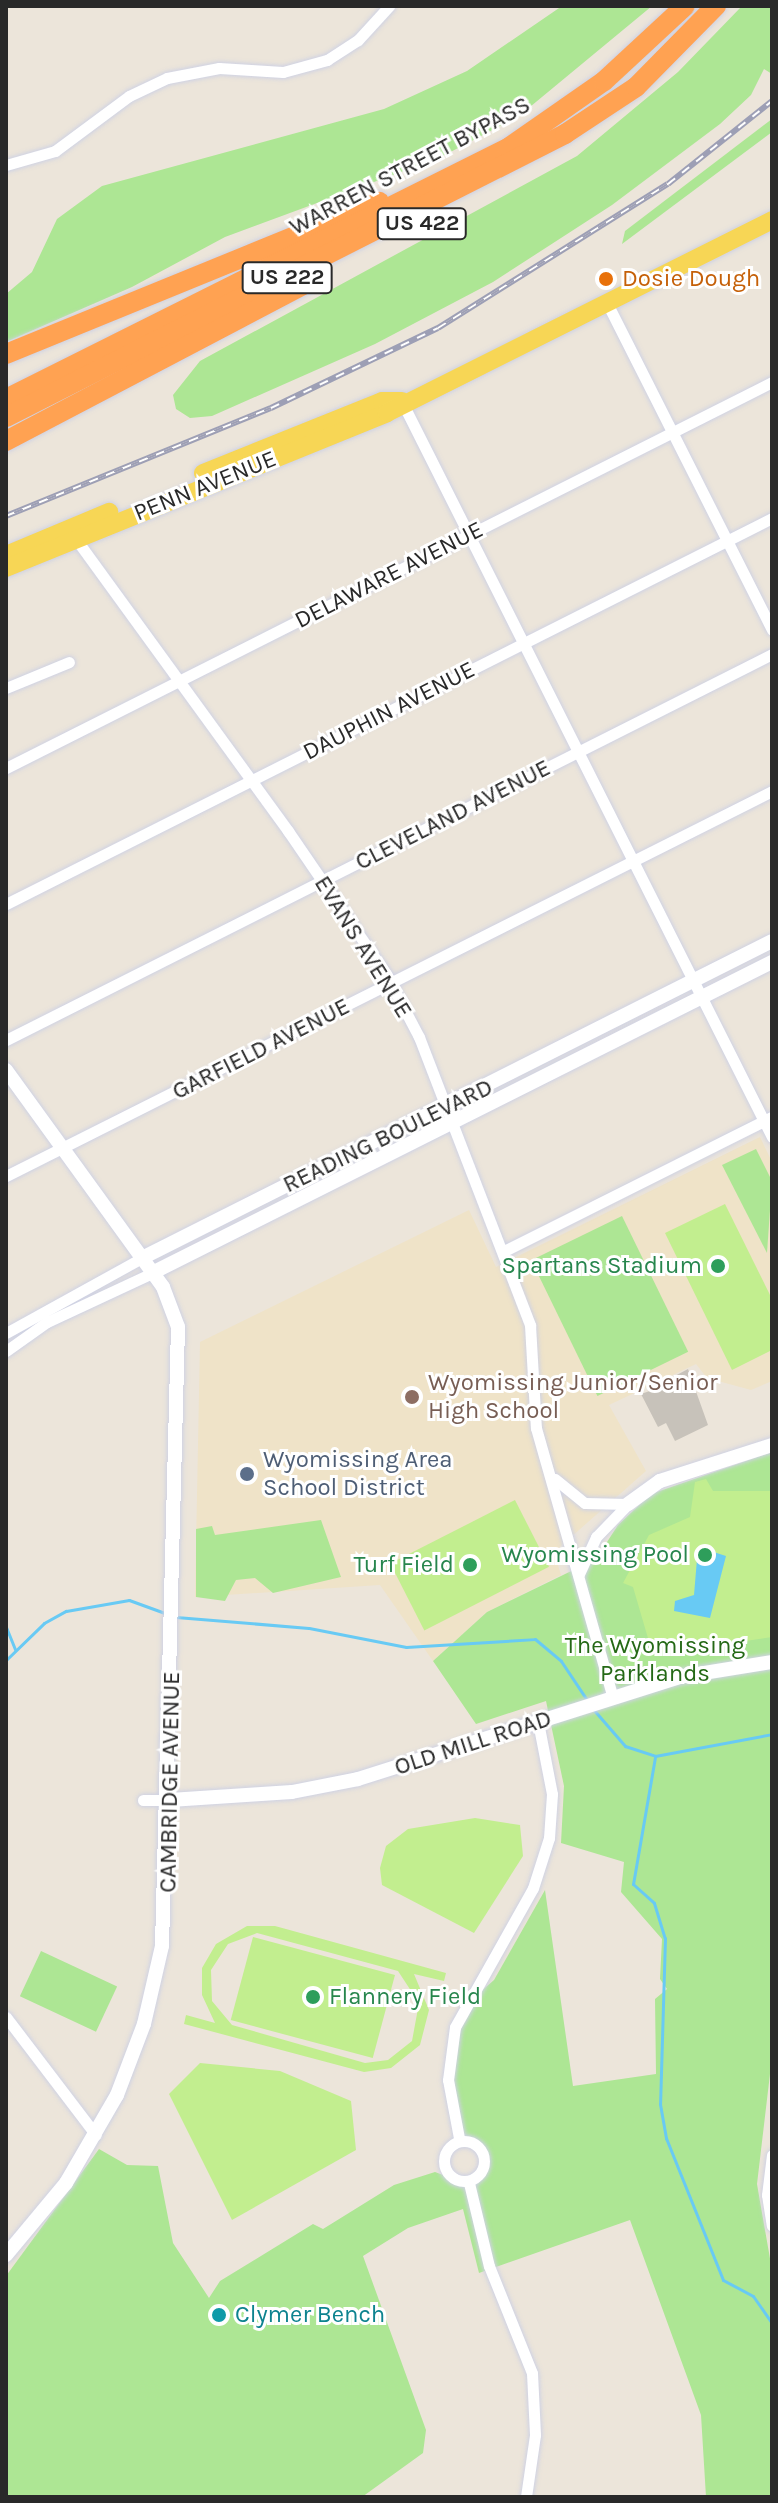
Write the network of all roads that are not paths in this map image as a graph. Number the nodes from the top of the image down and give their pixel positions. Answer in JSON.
{"nodes":[{"id":1,"x":389,"y":6,"type":"edge"},
{"id":2,"x":671,"y":6,"type":"edge"},
{"id":3,"x":685,"y":6,"type":"edge"},
{"id":4,"x":716,"y":6,"type":"edge"},
{"id":5,"x":629,"y":59,"type":"junction"},
{"id":6,"x":565,"y":134,"type":"junction"},
{"id":7,"x":508,"y":148,"type":"junction"},
{"id":8,"x":6,"y":165,"type":"edge"},
{"id":9,"x":772,"y":220,"type":"edge"},
{"id":10,"x":607,"y":303,"type":"junction"},
{"id":11,"x":6,"y":354,"type":"edge"},
{"id":12,"x":772,"y":382,"type":"edge"},
{"id":13,"x":6,"y":399,"type":"edge"},
{"id":14,"x":402,"y":401,"type":"junction"},
{"id":15,"x":6,"y":417,"type":"edge"},
{"id":16,"x":672,"y":432,"type":"junction"},
{"id":17,"x":6,"y":441,"type":"edge"},
{"id":18,"x":772,"y":518,"type":"edge"},
{"id":19,"x":72,"y":534,"type":"junction"},
{"id":20,"x":467,"y":535,"type":"junction"},
{"id":21,"x":727,"y":541,"type":"junction"},
{"id":22,"x":6,"y":555,"type":"edge"},
{"id":23,"x":6,"y":568,"type":"edge"},
{"id":24,"x":772,"y":630,"type":"edge"},
{"id":25,"x":522,"y":644,"type":"junction"},
{"id":26,"x":772,"y":654,"type":"edge"},
{"id":27,"x":69,"y":662,"type":"dead end"},
{"id":28,"x":179,"y":680,"type":"junction"},
{"id":29,"x":6,"y":688,"type":"edge"},
{"id":30,"x":577,"y":752,"type":"junction"},
{"id":31,"x":6,"y":768,"type":"edge"},
{"id":32,"x":251,"y":780,"type":"junction"},
{"id":33,"x":772,"y":791,"type":"edge"},
{"id":34,"x":632,"y":861,"type":"junction"},
{"id":35,"x":322,"y":881,"type":"junction"},
{"id":36,"x":6,"y":904,"type":"edge"},
{"id":37,"x":772,"y":941,"type":"edge"},
{"id":38,"x":772,"y":962,"type":"edge"},
{"id":39,"x":694,"y":981,"type":"junction"},
{"id":40,"x":391,"y":983,"type":"junction"},
{"id":41,"x":702,"y":997,"type":"junction"},
{"id":42,"x":6,"y":1040,"type":"edge"},
{"id":43,"x":6,"y":1070,"type":"edge"},
{"id":44,"x":453,"y":1113,"type":"junction"},
{"id":45,"x":768,"y":1119,"type":"edge"},
{"id":46,"x":772,"y":1137,"type":"edge"},
{"id":47,"x":61,"y":1149,"type":"junction"},
{"id":48,"x":6,"y":1176,"type":"edge"},
{"id":49,"x":504,"y":1251,"type":"junction"},
{"id":50,"x":140,"y":1259,"type":"junction"},
{"id":51,"x":152,"y":1273,"type":"junction"},
{"id":52,"x":6,"y":1333,"type":"edge"},
{"id":53,"x":6,"y":1351,"type":"edge"},
{"id":54,"x":772,"y":1445,"type":"edge"},
{"id":55,"x":552,"y":1477,"type":"junction"},
{"id":56,"x":628,"y":1504,"type":"junction"},
{"id":57,"x":578,"y":1575,"type":"junction"},
{"id":58,"x":772,"y":1662,"type":"edge"},
{"id":59,"x":613,"y":1698,"type":"junction"},
{"id":60,"x":538,"y":1722,"type":"junction"},
{"id":61,"x":143,"y":1800,"type":"dead end"},
{"id":62,"x":170,"y":1800,"type":"junction"},
{"id":63,"x":6,"y":2017,"type":"edge"},
{"id":64,"x":96,"y":2135,"type":"junction"},
{"id":65,"x":459,"y":2138,"type":"junction"},
{"id":66,"x":772,"y":2155,"type":"edge"},
{"id":67,"x":469,"y":2183,"type":"junction"},
{"id":68,"x":772,"y":2226,"type":"edge"},
{"id":69,"x":6,"y":2255,"type":"edge"},
{"id":70,"x":526,"y":2497,"type":"edge"}],
"edges":[{"from":1,"to":8,"type":"street"},
{"from":2,"to":5,"type":"highway"},
{"from":3,"to":5,"type":"highway","name":"WARREN STREET BYPASS","number":"US 222"},
{"from":4,"to":6,"type":"highway","name":"WARREN STREET BYPASS","number":"US 222"},
{"from":5,"to":7,"type":"highway","name":"WARREN STREET BYPASS","number":"US 222"},
{"from":6,"to":15,"type":"highway","name":"WARREN STREET BYPASS","number":"US 222"},
{"from":6,"to":17,"type":"highway","number":"US 422"},
{"from":7,"to":11,"type":"highway","number":"US 422"},
{"from":7,"to":13,"type":"highway","name":"WARREN STREET BYPASS","number":"US 222"},
{"from":9,"to":10,"type":"main road","name":"PENN AVENUE"},
{"from":10,"to":14,"type":"main road","name":"PENN AVENUE"},
{"from":10,"to":16,"type":"street"},
{"from":12,"to":16,"type":"street","name":"DELAWARE AVENUE"},
{"from":14,"to":19,"type":"main road","name":"PENN AVENUE"},
{"from":14,"to":20,"type":"street"},
{"from":16,"to":20,"type":"street","name":"DELAWARE AVENUE"},
{"from":16,"to":21,"type":"street"},
{"from":18,"to":21,"type":"street","name":"DAUPHIN AVENUE"},
{"from":19,"to":22,"type":"main road","name":"PENN AVENUE"},
{"from":19,"to":23,"type":"main road","name":"PENN AVENUE"},
{"from":19,"to":28,"type":"street","name":"EVANS AVENUE"},
{"from":20,"to":25,"type":"street"},
{"from":20,"to":28,"type":"street","name":"DELAWARE AVENUE"},
{"from":21,"to":24,"type":"street"},
{"from":21,"to":25,"type":"street","name":"DAUPHIN AVENUE"},
{"from":25,"to":30,"type":"street"},
{"from":25,"to":32,"type":"street","name":"DAUPHIN AVENUE"},
{"from":26,"to":30,"type":"street","name":"CLEVELAND AVENUE"},
{"from":27,"to":29,"type":"street"},
{"from":28,"to":31,"type":"street","name":"DELAWARE AVENUE"},
{"from":28,"to":32,"type":"street","name":"EVANS AVENUE"},
{"from":30,"to":34,"type":"street"},
{"from":30,"to":35,"type":"street","name":"CLEVELAND AVENUE"},
{"from":32,"to":35,"type":"street","name":"EVANS AVENUE"},
{"from":32,"to":36,"type":"street","name":"DAUPHIN AVENUE"},
{"from":33,"to":34,"type":"street","name":"GARFIELD AVENUE"},
{"from":34,"to":39,"type":"street"},
{"from":34,"to":40,"type":"street","name":"GARFIELD AVENUE"},
{"from":35,"to":40,"type":"street","name":"EVANS AVENUE"},
{"from":35,"to":42,"type":"street","name":"CLEVELAND AVENUE"},
{"from":37,"to":39,"type":"street","name":"READING BOULEVARD"},
{"from":38,"to":41,"type":"street","name":"READING BOULEVARD"},
{"from":39,"to":41,"type":"street"},
{"from":39,"to":44,"type":"street","name":"READING BOULEVARD"},
{"from":40,"to":44,"type":"street","name":"EVANS AVENUE"},
{"from":40,"to":47,"type":"street","name":"GARFIELD AVENUE"},
{"from":41,"to":44,"type":"street","name":"READING BOULEVARD"},
{"from":41,"to":45,"type":"street"},
{"from":43,"to":47,"type":"street","name":"CAMBRIDGE AVENUE"},
{"from":44,"to":49,"type":"street","name":"EVANS AVENUE"},
{"from":44,"to":50,"type":"street","name":"READING BOULEVARD"},
{"from":44,"to":51,"type":"street","name":"READING BOULEVARD"},
{"from":45,"to":46,"type":"street"},
{"from":45,"to":49,"type":"street"},
{"from":47,"to":48,"type":"street","name":"GARFIELD AVENUE"},
{"from":47,"to":50,"type":"street","name":"CAMBRIDGE AVENUE"},
{"from":49,"to":55,"type":"street","name":"EVANS AVENUE"},
{"from":50,"to":51,"type":"street","name":"CAMBRIDGE AVENUE"},
{"from":50,"to":52,"type":"street","name":"READING BOULEVARD"},
{"from":51,"to":53,"type":"street","name":"READING BOULEVARD"},
{"from":51,"to":62,"type":"street","name":"CAMBRIDGE AVENUE"},
{"from":54,"to":56,"type":"street"},
{"from":55,"to":56,"type":"street"},
{"from":55,"to":57,"type":"street","name":"EVANS AVENUE"},
{"from":56,"to":57,"type":"street"},
{"from":57,"to":59,"type":"street","name":"EVANS AVENUE"},
{"from":58,"to":59,"type":"street","name":"OLD MILL ROAD"},
{"from":59,"to":60,"type":"street","name":"OLD MILL ROAD"},
{"from":60,"to":62,"type":"street","name":"OLD MILL ROAD"},
{"from":60,"to":65,"type":"street"},
{"from":61,"to":62,"type":"street"},
{"from":62,"to":64,"type":"street","name":"CAMBRIDGE AVENUE"},
{"from":63,"to":64,"type":"street"},
{"from":64,"to":69,"type":"street","name":"CAMBRIDGE AVENUE"},
{"from":65,"to":67,"type":"street"},
{"from":65,"to":67,"type":"street"},
{"from":66,"to":68,"type":"street"},
{"from":67,"to":70,"type":"street"}]}
